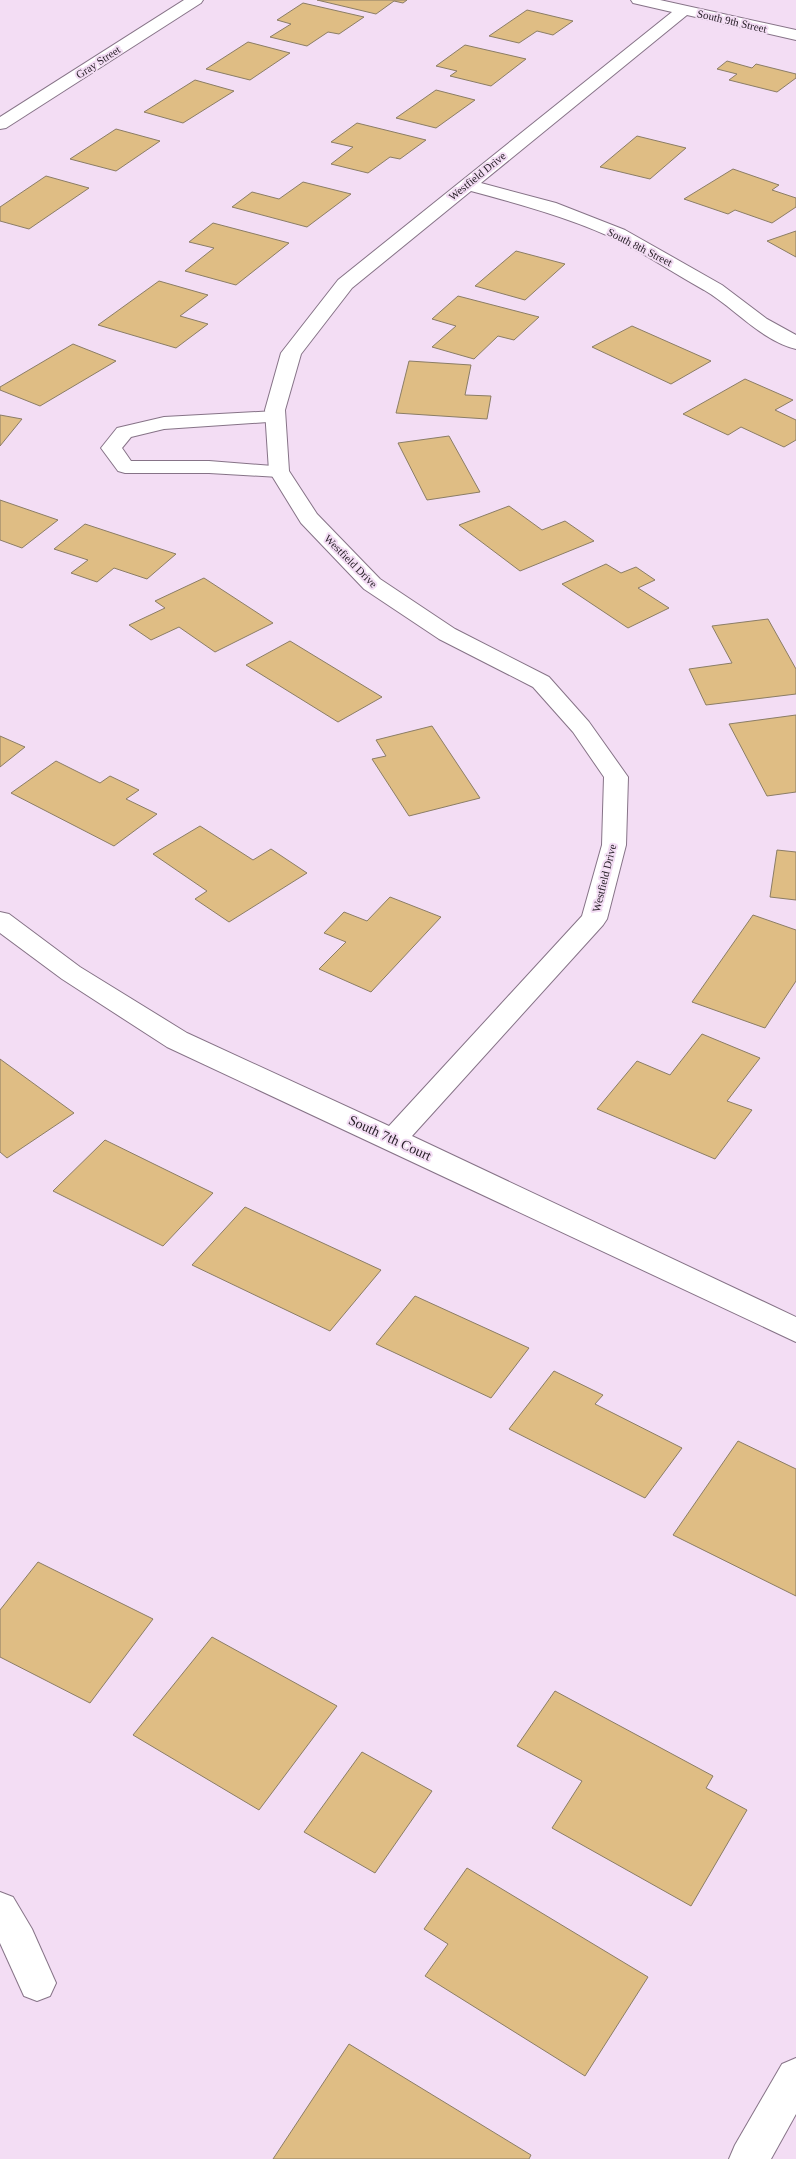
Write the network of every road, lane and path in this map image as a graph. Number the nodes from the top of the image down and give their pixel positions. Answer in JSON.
{"nodes":[{"id":1,"x":195,"y":0,"type":"edge"},
{"id":2,"x":639,"y":0,"type":"edge"},
{"id":3,"x":684,"y":10,"type":"junction"},
{"id":4,"x":796,"y":35,"type":"edge"},
{"id":5,"x":0,"y":124,"type":"edge"},
{"id":6,"x":468,"y":184,"type":"junction"},
{"id":7,"x":796,"y":343,"type":"edge"},
{"id":8,"x":275,"y":417,"type":"junction"},
{"id":9,"x":279,"y":472,"type":"junction"},
{"id":10,"x":0,"y":920,"type":"edge"},
{"id":11,"x":393,"y":1139,"type":"junction"},
{"id":12,"x":796,"y":1330,"type":"edge"},
{"id":13,"x":0,"y":1909,"type":"edge"},
{"id":14,"x":37,"y":1983,"type":"dead end"},
{"id":15,"x":796,"y":2077,"type":"edge"},
{"id":16,"x":749,"y":2159,"type":"edge"}],
"edges":[{"from":1,"to":5,"type":"street","name":"Gray Street"},
{"from":2,"to":3,"type":"street","name":"South 9th Street"},
{"from":3,"to":4,"type":"street","name":"South 9th Street"},
{"from":3,"to":6,"type":"street","name":"Westfield Drive"},
{"from":6,"to":7,"type":"street","name":"South 8th Street"},
{"from":6,"to":8,"type":"street","name":"Westfield Drive"},
{"from":8,"to":9,"type":"street","name":"Westfield Drive"},
{"from":8,"to":9,"type":"street"},
{"from":9,"to":11,"type":"street","name":"Westfield Drive"},
{"from":10,"to":11,"type":"street","name":"South 7th Court"},
{"from":11,"to":12,"type":"street","name":"South 7th Court"},
{"from":13,"to":14,"type":"street"},
{"from":15,"to":16,"type":"street"}]}
